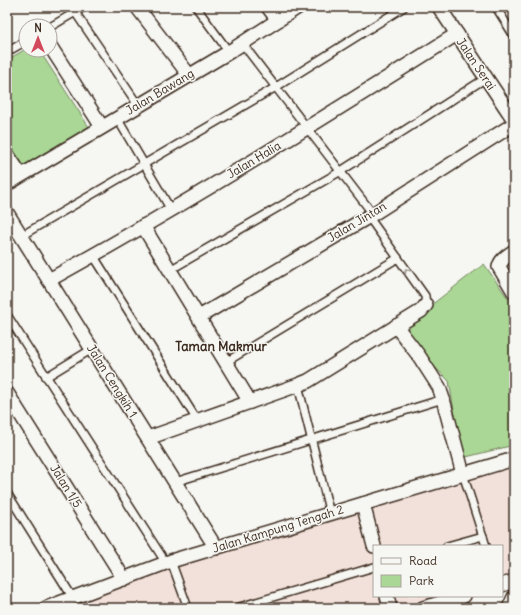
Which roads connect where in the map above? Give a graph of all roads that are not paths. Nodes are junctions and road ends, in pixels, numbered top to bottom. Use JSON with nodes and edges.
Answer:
{"nodes":[{"id":1,"x":84,"y":7,"type":"edge"},
{"id":2,"x":137,"y":7,"type":"edge"},
{"id":3,"x":196,"y":7,"type":"edge"},
{"id":4,"x":268,"y":7,"type":"edge"},
{"id":5,"x":298,"y":7,"type":"edge"},
{"id":6,"x":404,"y":7,"type":"edge"},
{"id":7,"x":439,"y":7,"type":"edge"},
{"id":8,"x":496,"y":7,"type":"edge"},
{"id":9,"x":75,"y":12,"type":"junction"},
{"id":10,"x":278,"y":20,"type":"junction"},
{"id":11,"x":58,"y":22,"type":"edge"},
{"id":12,"x":457,"y":34,"type":"junction"},
{"id":13,"x":514,"y":36,"type":"edge"},
{"id":14,"x":242,"y":43,"type":"junction"},
{"id":15,"x":18,"y":46,"type":"edge"},
{"id":16,"x":7,"y":52,"type":"edge"},
{"id":17,"x":229,"y":52,"type":"junction"},
{"id":18,"x":58,"y":58,"type":"edge"},
{"id":19,"x":189,"y":75,"type":"junction"},
{"id":20,"x":486,"y":78,"type":"junction"},
{"id":21,"x":276,"y":87,"type":"junction"},
{"id":22,"x":138,"y":105,"type":"junction"},
{"id":23,"x":117,"y":118,"type":"junction"},
{"id":24,"x":514,"y":120,"type":"edge"},
{"id":25,"x":514,"y":124,"type":"edge"},
{"id":26,"x":102,"y":127,"type":"junction"},
{"id":27,"x":308,"y":128,"type":"junction"},
{"id":28,"x":7,"y":154,"type":"edge"},
{"id":29,"x":144,"y":164,"type":"junction"},
{"id":30,"x":341,"y":172,"type":"junction"},
{"id":31,"x":21,"y":175,"type":"junction"},
{"id":32,"x":7,"y":184,"type":"edge"},
{"id":33,"x":171,"y":210,"type":"junction"},
{"id":34,"x":7,"y":214,"type":"edge"},
{"id":35,"x":370,"y":215,"type":"junction"},
{"id":36,"x":143,"y":226,"type":"junction"},
{"id":37,"x":21,"y":236,"type":"junction"},
{"id":38,"x":514,"y":251,"type":"edge"},
{"id":39,"x":93,"y":255,"type":"junction"},
{"id":40,"x":398,"y":258,"type":"junction"},
{"id":41,"x":170,"y":270,"type":"junction"},
{"id":42,"x":49,"y":280,"type":"junction"},
{"id":43,"x":514,"y":292,"type":"edge"},
{"id":44,"x":426,"y":304,"type":"joint"},
{"id":45,"x":7,"y":315,"type":"edge"},
{"id":46,"x":198,"y":317,"type":"junction"},
{"id":47,"x":396,"y":326,"type":"junction"},
{"id":48,"x":92,"y":349,"type":"junction"},
{"id":49,"x":226,"y":362,"type":"junction"},
{"id":50,"x":46,"y":377,"type":"junction"},
{"id":51,"x":298,"y":385,"type":"junction"},
{"id":52,"x":7,"y":393,"type":"edge"},
{"id":53,"x":443,"y":399,"type":"junction"},
{"id":54,"x":250,"y":402,"type":"junction"},
{"id":55,"x":197,"y":420,"type":"junction"},
{"id":56,"x":148,"y":438,"type":"junction"},
{"id":57,"x":312,"y":439,"type":"junction"},
{"id":58,"x":514,"y":459,"type":"edge"},
{"id":59,"x":463,"y":474,"type":"junction"},
{"id":60,"x":175,"y":482,"type":"junction"},
{"id":61,"x":7,"y":493,"type":"edge"},
{"id":62,"x":364,"y":504,"type":"junction"},
{"id":63,"x":330,"y":514,"type":"junction"},
{"id":64,"x":482,"y":536,"type":"junction"},
{"id":65,"x":374,"y":545,"type":"edge"},
{"id":66,"x":450,"y":545,"type":"edge"},
{"id":67,"x":486,"y":545,"type":"edge"},
{"id":68,"x":216,"y":548,"type":"junction"},
{"id":69,"x":168,"y":562,"type":"junction"},
{"id":70,"x":373,"y":567,"type":"edge"},
{"id":71,"x":124,"y":578,"type":"junction"},
{"id":72,"x":514,"y":581,"type":"edge"},
{"id":73,"x":503,"y":585,"type":"edge"},
{"id":74,"x":387,"y":597,"type":"edge"},
{"id":75,"x":461,"y":597,"type":"edge"},
{"id":76,"x":514,"y":597,"type":"edge"},
{"id":77,"x":73,"y":598,"type":"junction"},
{"id":78,"x":46,"y":608,"type":"edge"},
{"id":79,"x":188,"y":608,"type":"edge"},
{"id":80,"x":236,"y":608,"type":"edge"},
{"id":81,"x":390,"y":608,"type":"edge"},
{"id":82,"x":423,"y":608,"type":"edge"},
{"id":83,"x":509,"y":608,"type":"edge"}],
"edges":[{"from":1,"to":9,"type":"lane"},
{"from":2,"to":19,"type":"street"},
{"from":3,"to":17,"type":"lane"},
{"from":4,"to":10,"type":"street"},
{"from":5,"to":10,"type":"street","name":"Jalan Bawang"},
{"from":6,"to":21,"type":"lane"},
{"from":7,"to":12,"type":"street","name":"Jalan Serai"},
{"from":8,"to":13,"type":"lane"},
{"from":9,"to":11,"type":"lane"},
{"from":9,"to":22,"type":"lane"},
{"from":10,"to":14,"type":"street","name":"Jalan Bawang"},
{"from":12,"to":20,"type":"street","name":"Jalan Serai"},
{"from":12,"to":27,"type":"street","name":"Jalan Halia"},
{"from":14,"to":17,"type":"street","name":"Jalan Bawang"},
{"from":14,"to":21,"type":"lane"},
{"from":15,"to":16,"type":"lane"},
{"from":17,"to":19,"type":"street","name":"Jalan Bawang"},
{"from":18,"to":26,"type":"street"},
{"from":19,"to":22,"type":"street","name":"Jalan Bawang"},
{"from":20,"to":24,"type":"street","name":"Jalan Serai"},
{"from":20,"to":30,"type":"lane"},
{"from":21,"to":27,"type":"lane"},
{"from":21,"to":29,"type":"lane"},
{"from":22,"to":23,"type":"street","name":"Jalan Bawang"},
{"from":23,"to":26,"type":"street","name":"Jalan Bawang"},
{"from":23,"to":29,"type":"lane"},
{"from":25,"to":35,"type":"street","name":"Jalan Jintan"},
{"from":26,"to":31,"type":"street","name":"Jalan Bawang"},
{"from":27,"to":30,"type":"lane"},
{"from":27,"to":33,"type":"street","name":"Jalan Halia"},
{"from":28,"to":31,"type":"street"},
{"from":29,"to":33,"type":"lane"},
{"from":29,"to":37,"type":"lane"},
{"from":30,"to":35,"type":"lane"},
{"from":30,"to":41,"type":"lane"},
{"from":31,"to":32,"type":"street","name":"Jalan Bawang"},
{"from":33,"to":36,"type":"street","name":"Jalan Halia"},
{"from":34,"to":37,"type":"street","name":"Jalan Cengkih 1"},
{"from":35,"to":40,"type":"lane"},
{"from":35,"to":46,"type":"street","name":"Jalan Jintan"},
{"from":36,"to":39,"type":"street","name":"Jalan Halia"},
{"from":36,"to":41,"type":"street"},
{"from":37,"to":42,"type":"street","name":"Jalan Cengkih 1"},
{"from":38,"to":43,"type":"street"},
{"from":39,"to":42,"type":"street","name":"Jalan Halia"},
{"from":39,"to":55,"type":"lane"},
{"from":44,"to":40,"type":"lane","one_way":true},
{"from":40,"to":49,"type":"lane"},
{"from":41,"to":46,"type":"street"},
{"from":42,"to":48,"type":"street","name":"Jalan Cengkih 1"},
{"from":44,"to":47,"type":"street"},
{"from":45,"to":50,"type":"lane"},
{"from":46,"to":49,"type":"street"},
{"from":47,"to":51,"type":"street"},
{"from":47,"to":53,"type":"street"},
{"from":48,"to":50,"type":"lane"},
{"from":48,"to":56,"type":"street","name":"Jalan Cengkih 1"},
{"from":49,"to":54,"type":"street"},
{"from":50,"to":69,"type":"lane"},
{"from":51,"to":54,"type":"street"},
{"from":51,"to":57,"type":"lane"},
{"from":52,"to":71,"type":"street","name":"Jalan 1/5"},
{"from":53,"to":57,"type":"lane"},
{"from":53,"to":59,"type":"street"},
{"from":54,"to":55,"type":"street"},
{"from":55,"to":56,"type":"street"},
{"from":56,"to":60,"type":"street","name":"Jalan Cengkih 1"},
{"from":57,"to":60,"type":"lane"},
{"from":57,"to":63,"type":"lane"},
{"from":58,"to":59,"type":"street","name":"Jalan Kampung Tengah 2"},
{"from":59,"to":62,"type":"street","name":"Jalan Kampung Tengah 2"},
{"from":59,"to":64,"type":"lane"},
{"from":60,"to":68,"type":"street","name":"Jalan Cengkih 1"},
{"from":61,"to":77,"type":"lane"},
{"from":62,"to":63,"type":"street","name":"Jalan Kampung Tengah 2"},
{"from":62,"to":65,"type":"street"},
{"from":63,"to":68,"type":"street","name":"Jalan Kampung Tengah 2"},
{"from":64,"to":66,"type":"lane"},
{"from":64,"to":67,"type":"lane"},
{"from":68,"to":69,"type":"street","name":"Jalan Kampung Tengah 2"},
{"from":69,"to":71,"type":"street","name":"Jalan Kampung Tengah 2"},
{"from":69,"to":79,"type":"lane"},
{"from":70,"to":80,"type":"lane"},
{"from":71,"to":77,"type":"street","name":"Jalan Kampung Tengah 2"},
{"from":72,"to":73,"type":"street"},
{"from":74,"to":81,"type":"street"},
{"from":75,"to":82,"type":"street"},
{"from":76,"to":83,"type":"street"},
{"from":77,"to":78,"type":"street","name":"Jalan Kampung Tengah 2"}]}
